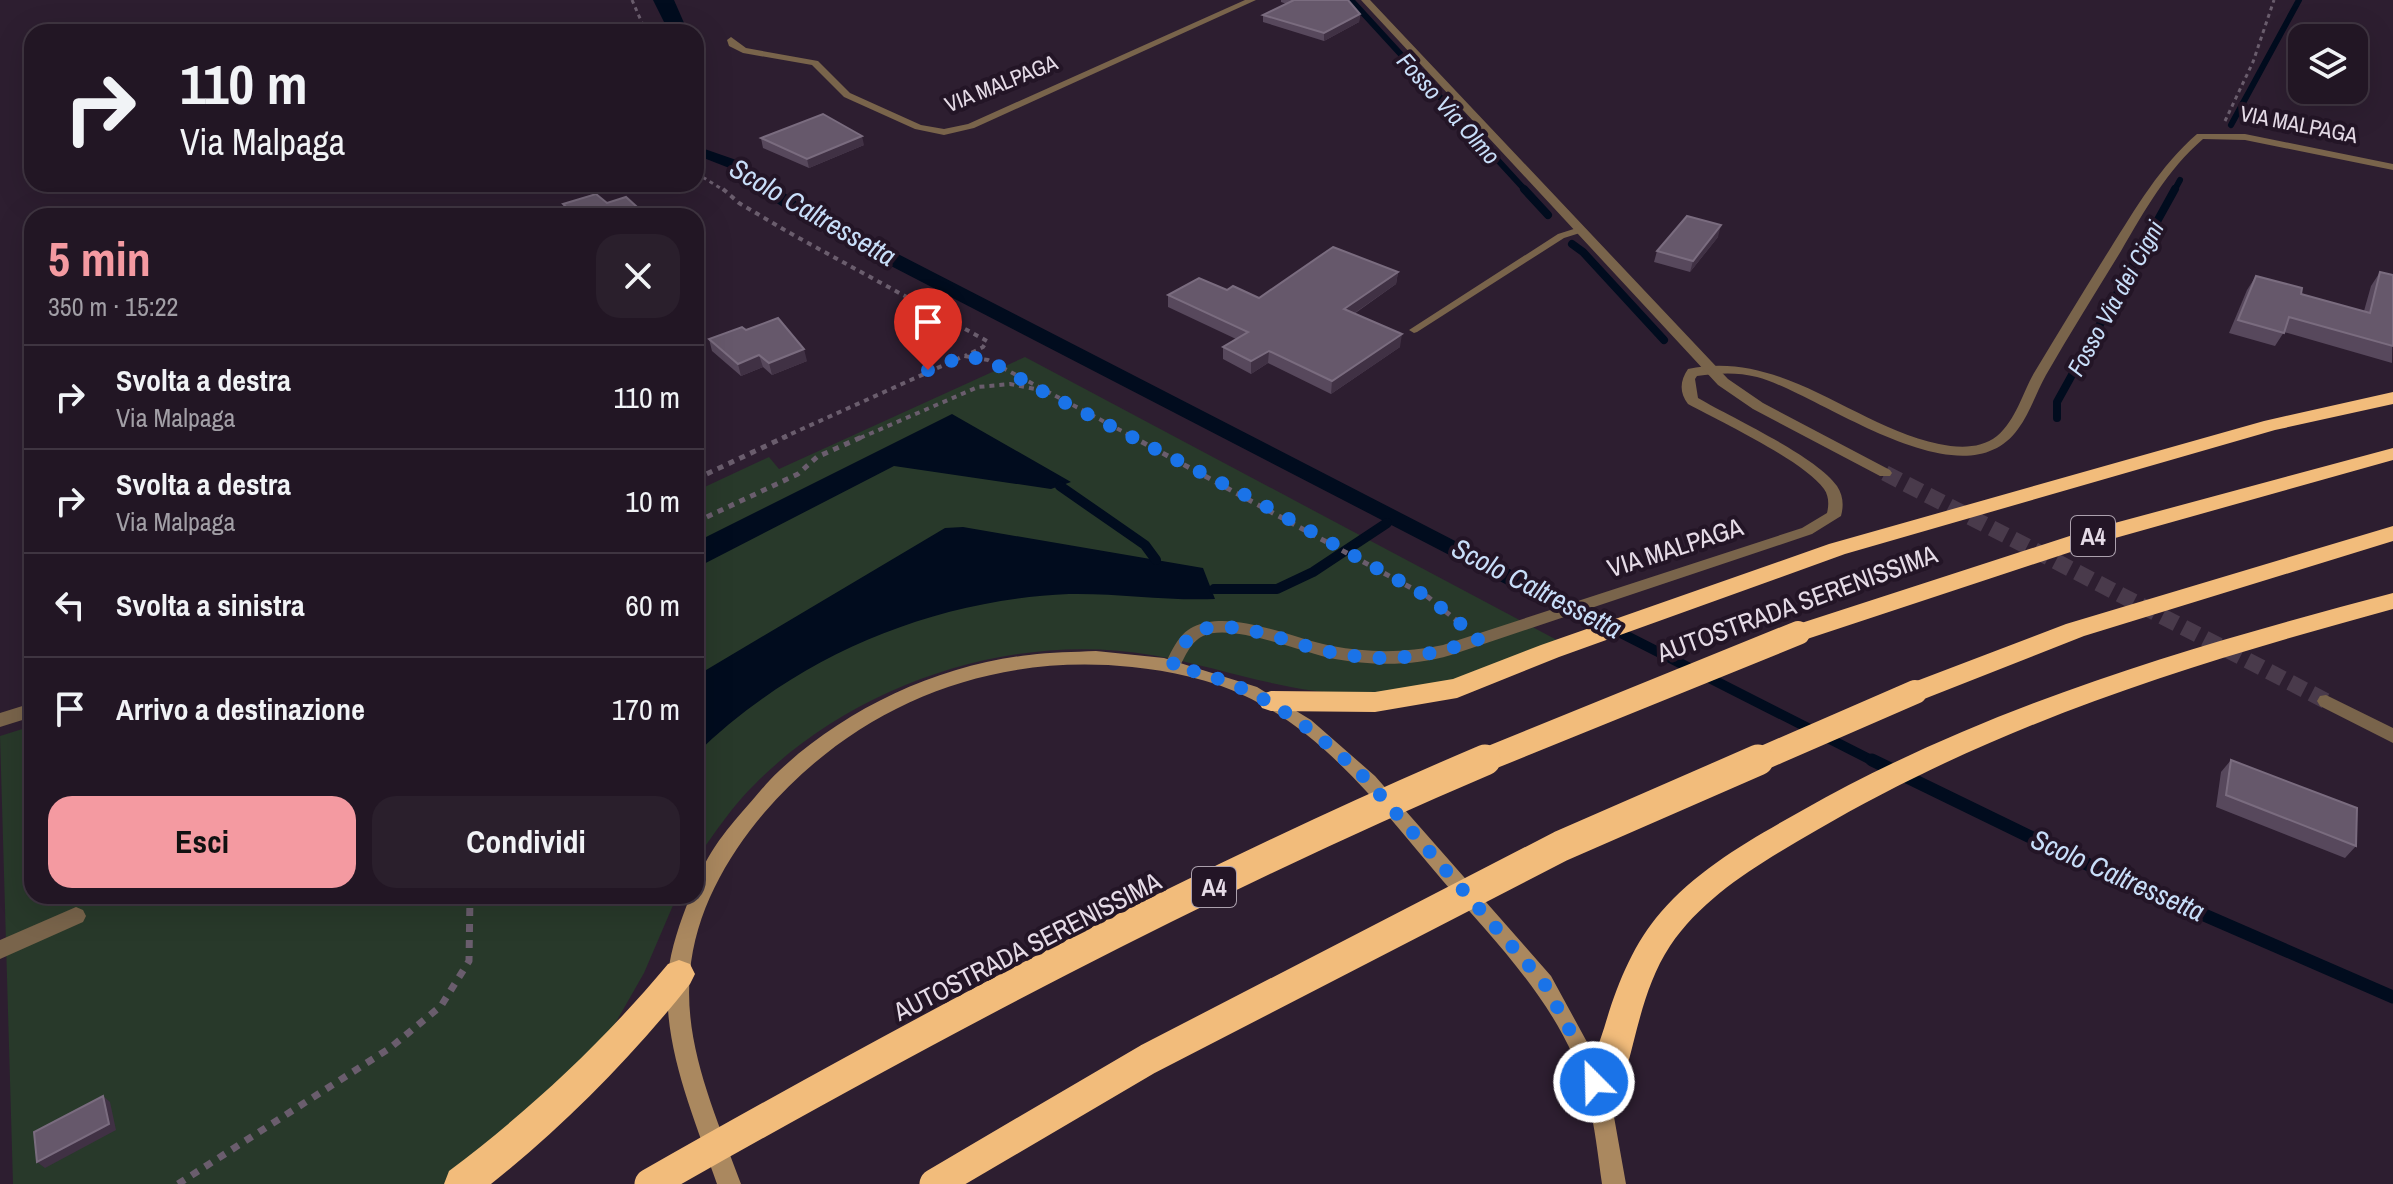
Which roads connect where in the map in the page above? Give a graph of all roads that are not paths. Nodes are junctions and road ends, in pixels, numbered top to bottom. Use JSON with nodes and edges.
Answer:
{"nodes":[{"id":1,"x":1252,"y":0,"type":"edge"},
{"id":2,"x":1365,"y":0,"type":"edge"},
{"id":3,"x":731,"y":40,"type":"dead end"},
{"id":4,"x":2393,"y":167,"type":"edge"},
{"id":5,"x":1580,"y":230,"type":"junction"},
{"id":6,"x":1414,"y":330,"type":"dead end"},
{"id":7,"x":1709,"y":369,"type":"junction"},
{"id":8,"x":2393,"y":398,"type":"edge"},
{"id":9,"x":2393,"y":454,"type":"edge"},
{"id":10,"x":1885,"y":473,"type":"tunnel mouth"},
{"id":11,"x":2393,"y":533,"type":"edge"},
{"id":12,"x":2393,"y":601,"type":"edge"},
{"id":13,"x":1172,"y":666,"type":"junction"},
{"id":14,"x":1271,"y":701,"type":"junction"},
{"id":15,"x":2326,"y":701,"type":"tunnel mouth"},
{"id":16,"x":24,"y":712,"type":"edge"},
{"id":17,"x":0,"y":720,"type":"edge"},
{"id":18,"x":2393,"y":736,"type":"edge"},
{"id":19,"x":704,"y":889,"type":"edge"},
{"id":20,"x":698,"y":904,"type":"edge"},
{"id":21,"x":76,"y":916,"type":"dead end"},
{"id":22,"x":0,"y":950,"type":"edge"},
{"id":23,"x":679,"y":974,"type":"junction"},
{"id":24,"x":1600,"y":1100,"type":"junction"},
{"id":25,"x":462,"y":1184,"type":"edge"},
{"id":26,"x":650,"y":1184,"type":"edge"},
{"id":27,"x":729,"y":1184,"type":"edge"},
{"id":28,"x":935,"y":1184,"type":"edge"},
{"id":29,"x":1614,"y":1184,"type":"edge"}],
"edges":[{"from":1,"to":3,"type":"street","name":"VIA MALPAGA"},
{"from":2,"to":5,"type":"street"},
{"from":4,"to":7,"type":"street","name":"VIA MALPAGA"},
{"from":5,"to":6,"type":"lane"},
{"from":5,"to":7,"type":"street"},
{"from":7,"to":10,"type":"street"},
{"from":7,"to":13,"type":"street","name":"VIA MALPAGA"},
{"from":8,"to":14,"type":"highway"},
{"from":9,"to":26,"type":"highway","name":"AUTOSTRADA SERENISSIMA","number":"A4","bridge":true},
{"from":11,"to":28,"type":"highway","bridge":true},
{"from":12,"to":24,"type":"highway"},
{"from":13,"to":14,"type":"main road"},
{"from":13,"to":19,"type":"main road"},
{"from":14,"to":24,"type":"main road"},
{"from":15,"to":18,"type":"street"},
{"from":16,"to":17,"type":"street"},
{"from":20,"to":23,"type":"main road"},
{"from":21,"to":22,"type":"street"},
{"from":23,"to":25,"type":"highway"},
{"from":23,"to":27,"type":"main road"},
{"from":24,"to":29,"type":"main road"}]}
